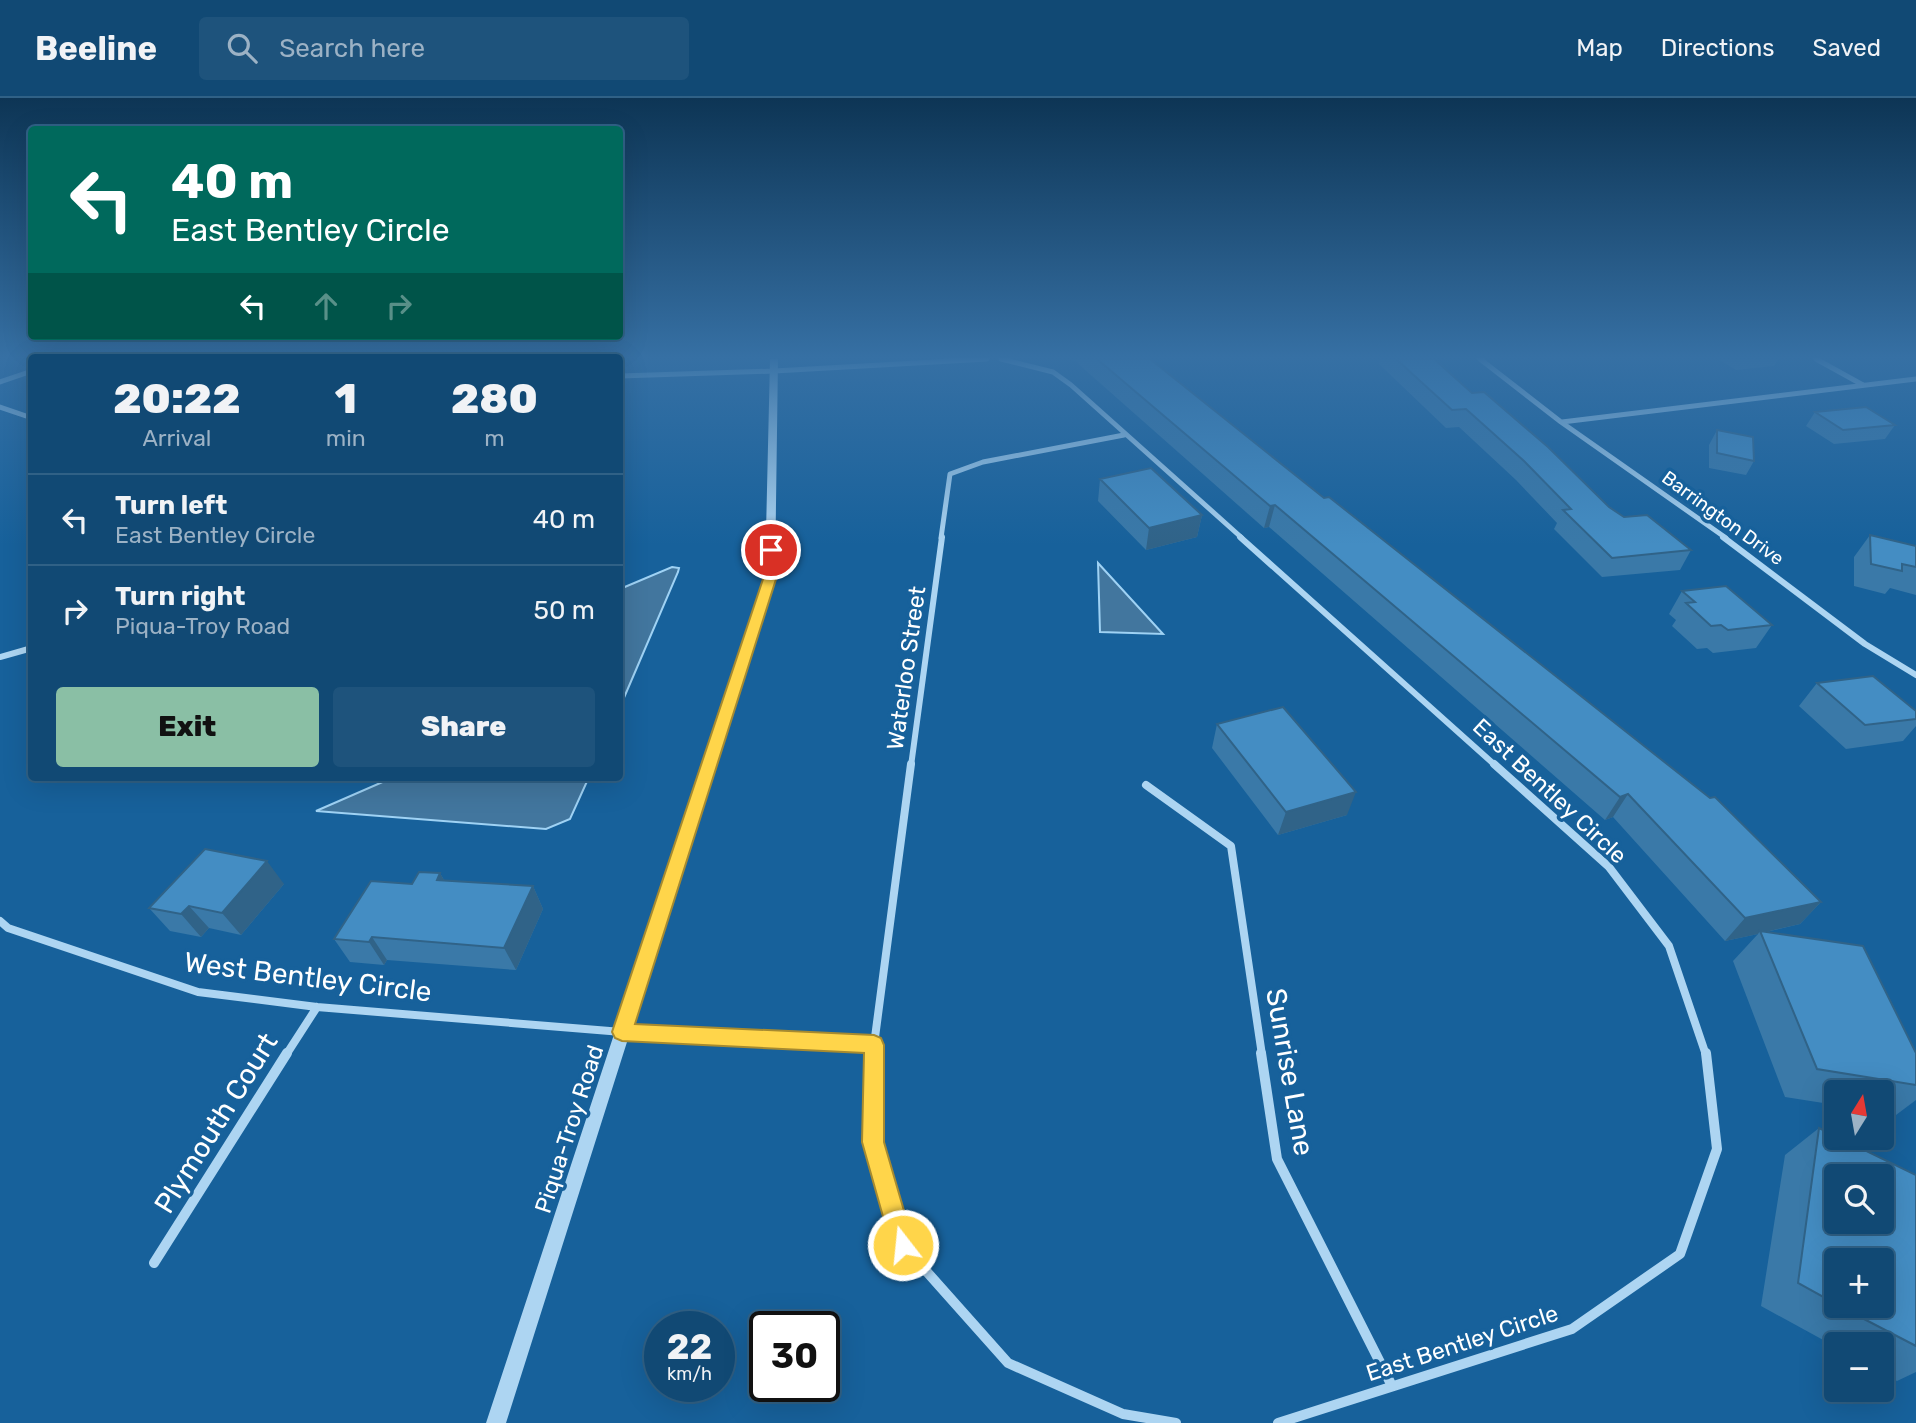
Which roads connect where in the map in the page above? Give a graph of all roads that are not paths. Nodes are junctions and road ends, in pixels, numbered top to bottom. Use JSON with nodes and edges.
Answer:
{"nodes":[{"id":1,"x":773,"y":421,"type":"edge"},
{"id":2,"x":1109,"y":421,"type":"edge"},
{"id":3,"x":1571,"y":421,"type":"edge"},
{"id":4,"x":1561,"y":422,"type":"joint"},
{"id":5,"x":1124,"y":435,"type":"junction"},
{"id":6,"x":28,"y":649,"type":"edge"},
{"id":7,"x":0,"y":657,"type":"edge"},
{"id":8,"x":1914,"y":671,"type":"edge"},
{"id":9,"x":1146,"y":785,"type":"dead end"},
{"id":10,"x":0,"y":920,"type":"edge"},
{"id":11,"x":4,"y":930,"type":"edge"},
{"id":12,"x":317,"y":1007,"type":"junction"},
{"id":13,"x":622,"y":1032,"type":"junction"},
{"id":14,"x":874,"y":1045,"type":"junction"},
{"id":15,"x":154,"y":1263,"type":"dead end"},
{"id":16,"x":1392,"y":1386,"type":"junction"},
{"id":17,"x":496,"y":1423,"type":"edge"},
{"id":18,"x":1176,"y":1423,"type":"edge"},
{"id":19,"x":1279,"y":1423,"type":"edge"}],
"edges":[{"from":1,"to":13,"type":"street","name":"Piqua-Troy Road"},
{"from":2,"to":5,"type":"street","name":"East Bentley Circle"},
{"from":3,"to":4,"type":"street"},
{"from":4,"to":8,"type":"street","name":"Barrington Drive"},
{"from":5,"to":14,"type":"street","name":"Waterloo Street"},
{"from":5,"to":16,"type":"street","name":"East Bentley Circle"},
{"from":6,"to":7,"type":"street"},
{"from":9,"to":16,"type":"street","name":"Sunrise Lane"},
{"from":10,"to":11,"type":"street","name":"West Bentley Circle"},
{"from":11,"to":12,"type":"street","name":"West Bentley Circle"},
{"from":12,"to":13,"type":"street","name":"West Bentley Circle"},
{"from":12,"to":15,"type":"street","name":"Plymouth Court"},
{"from":13,"to":14,"type":"street"},
{"from":13,"to":17,"type":"street","name":"Piqua-Troy Road"},
{"from":14,"to":18,"type":"street"},
{"from":16,"to":19,"type":"street","name":"East Bentley Circle"}]}
